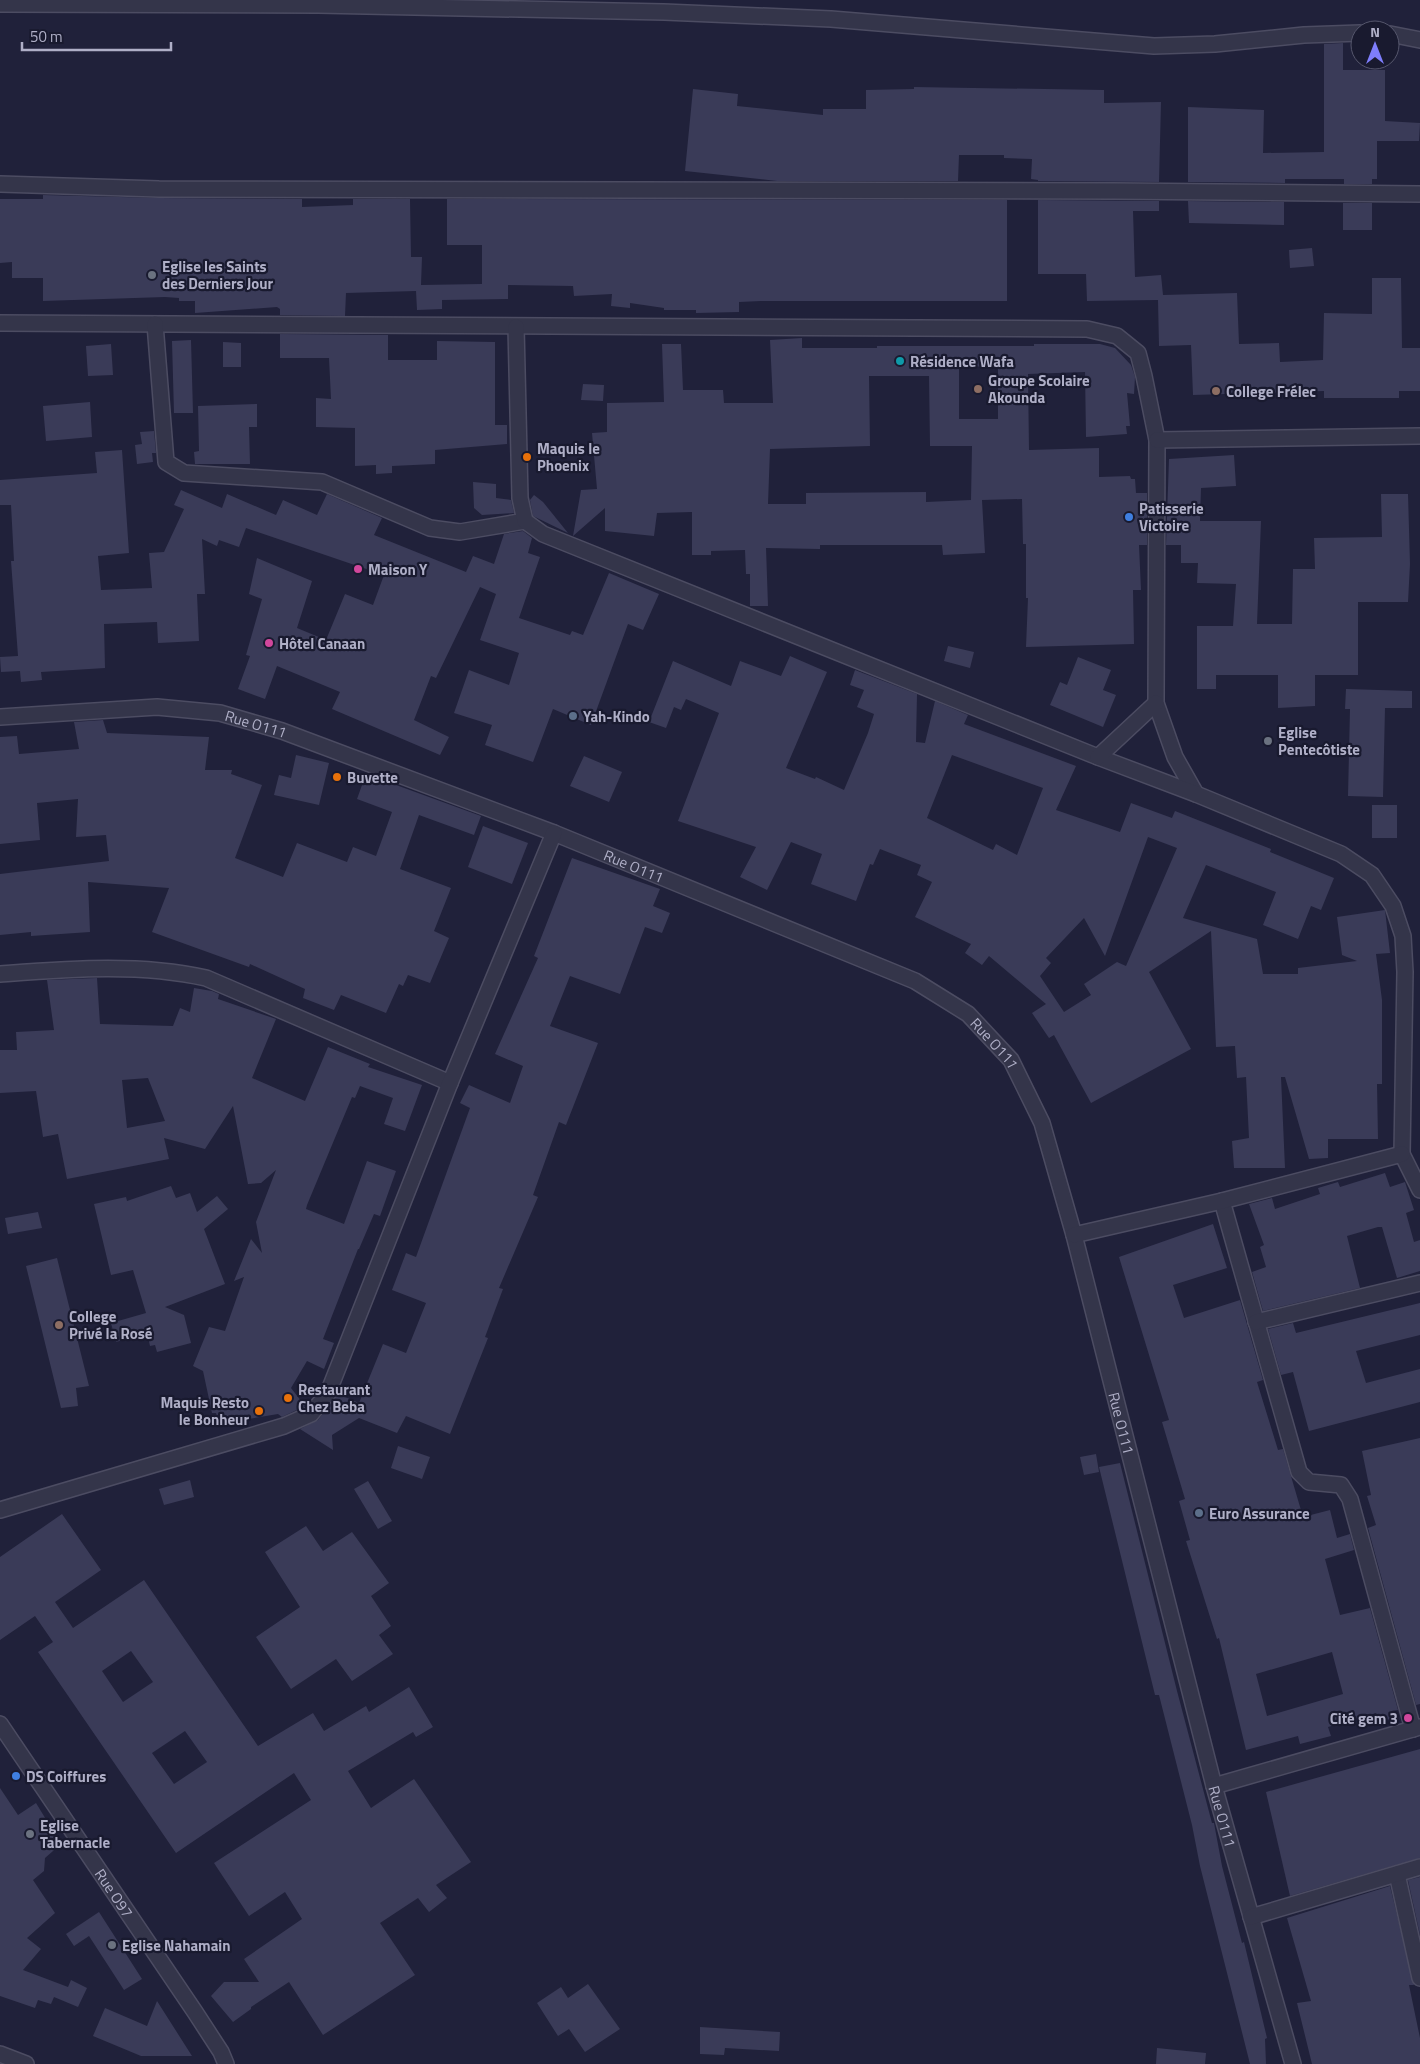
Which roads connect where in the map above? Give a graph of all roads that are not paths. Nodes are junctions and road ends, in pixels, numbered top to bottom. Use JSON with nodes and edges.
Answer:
{"nodes":[{"id":1,"x":0,"y":4,"type":"edge"},
{"id":2,"x":1350,"y":33,"type":"edge"},
{"id":3,"x":1400,"y":36,"type":"edge"},
{"id":4,"x":1420,"y":40,"type":"edge"},
{"id":5,"x":0,"y":184,"type":"edge"},
{"id":6,"x":1420,"y":194,"type":"edge"},
{"id":7,"x":0,"y":323,"type":"edge"},
{"id":8,"x":155,"y":324,"type":"junction"},
{"id":9,"x":516,"y":327,"type":"junction"},
{"id":10,"x":1420,"y":436,"type":"edge"},
{"id":11,"x":1157,"y":440,"type":"junction"},
{"id":12,"x":525,"y":521,"type":"junction"},
{"id":13,"x":1156,"y":703,"type":"junction"},
{"id":14,"x":0,"y":717,"type":"edge"},
{"id":15,"x":1098,"y":757,"type":"junction"},
{"id":16,"x":1196,"y":794,"type":"junction"},
{"id":17,"x":554,"y":833,"type":"junction"},
{"id":18,"x":0,"y":974,"type":"edge"},
{"id":19,"x":450,"y":1083,"type":"junction"},
{"id":20,"x":1402,"y":1154,"type":"junction"},
{"id":21,"x":1420,"y":1190,"type":"edge"},
{"id":22,"x":1222,"y":1201,"type":"junction"},
{"id":23,"x":1074,"y":1235,"type":"junction"},
{"id":24,"x":1420,"y":1282,"type":"edge"},
{"id":25,"x":1256,"y":1322,"type":"junction"},
{"id":26,"x":0,"y":1510,"type":"edge"},
{"id":27,"x":0,"y":1724,"type":"edge"},
{"id":28,"x":1416,"y":1728,"type":"edge"},
{"id":29,"x":1214,"y":1786,"type":"junction"},
{"id":30,"x":1420,"y":1867,"type":"edge"},
{"id":31,"x":1397,"y":1874,"type":"junction"},
{"id":32,"x":1251,"y":1917,"type":"junction"},
{"id":33,"x":1420,"y":1978,"type":"edge"},
{"id":34,"x":0,"y":2054,"type":"edge"},
{"id":35,"x":26,"y":2064,"type":"edge"},
{"id":36,"x":226,"y":2064,"type":"edge"},
{"id":37,"x":1293,"y":2064,"type":"edge"}],
"edges":[{"from":1,"to":2,"type":"street"},
{"from":3,"to":4,"type":"street"},
{"from":5,"to":6,"type":"street"},
{"from":7,"to":8,"type":"street"},
{"from":8,"to":9,"type":"street"},
{"from":8,"to":12,"type":"street"},
{"from":9,"to":11,"type":"street"},
{"from":9,"to":12,"type":"street"},
{"from":10,"to":11,"type":"street"},
{"from":11,"to":13,"type":"street"},
{"from":12,"to":15,"type":"street"},
{"from":13,"to":15,"type":"street"},
{"from":13,"to":16,"type":"street"},
{"from":14,"to":17,"type":"street","name":"Rue O111"},
{"from":15,"to":16,"type":"street"},
{"from":16,"to":20,"type":"street"},
{"from":17,"to":19,"type":"street"},
{"from":17,"to":23,"type":"street","name":"Rue O111"},
{"from":18,"to":19,"type":"street"},
{"from":19,"to":26,"type":"street"},
{"from":20,"to":21,"type":"street"},
{"from":20,"to":22,"type":"street"},
{"from":22,"to":23,"type":"street"},
{"from":22,"to":25,"type":"street"},
{"from":23,"to":29,"type":"street","name":"Rue O111"},
{"from":24,"to":25,"type":"street"},
{"from":25,"to":28,"type":"street"},
{"from":27,"to":36,"type":"street","name":"Rue O97"},
{"from":28,"to":29,"type":"street"},
{"from":29,"to":32,"type":"street","name":"Rue O111"},
{"from":30,"to":31,"type":"street"},
{"from":31,"to":32,"type":"street"},
{"from":31,"to":33,"type":"street"},
{"from":32,"to":37,"type":"street","name":"Rue O111"},
{"from":34,"to":35,"type":"street"}]}
